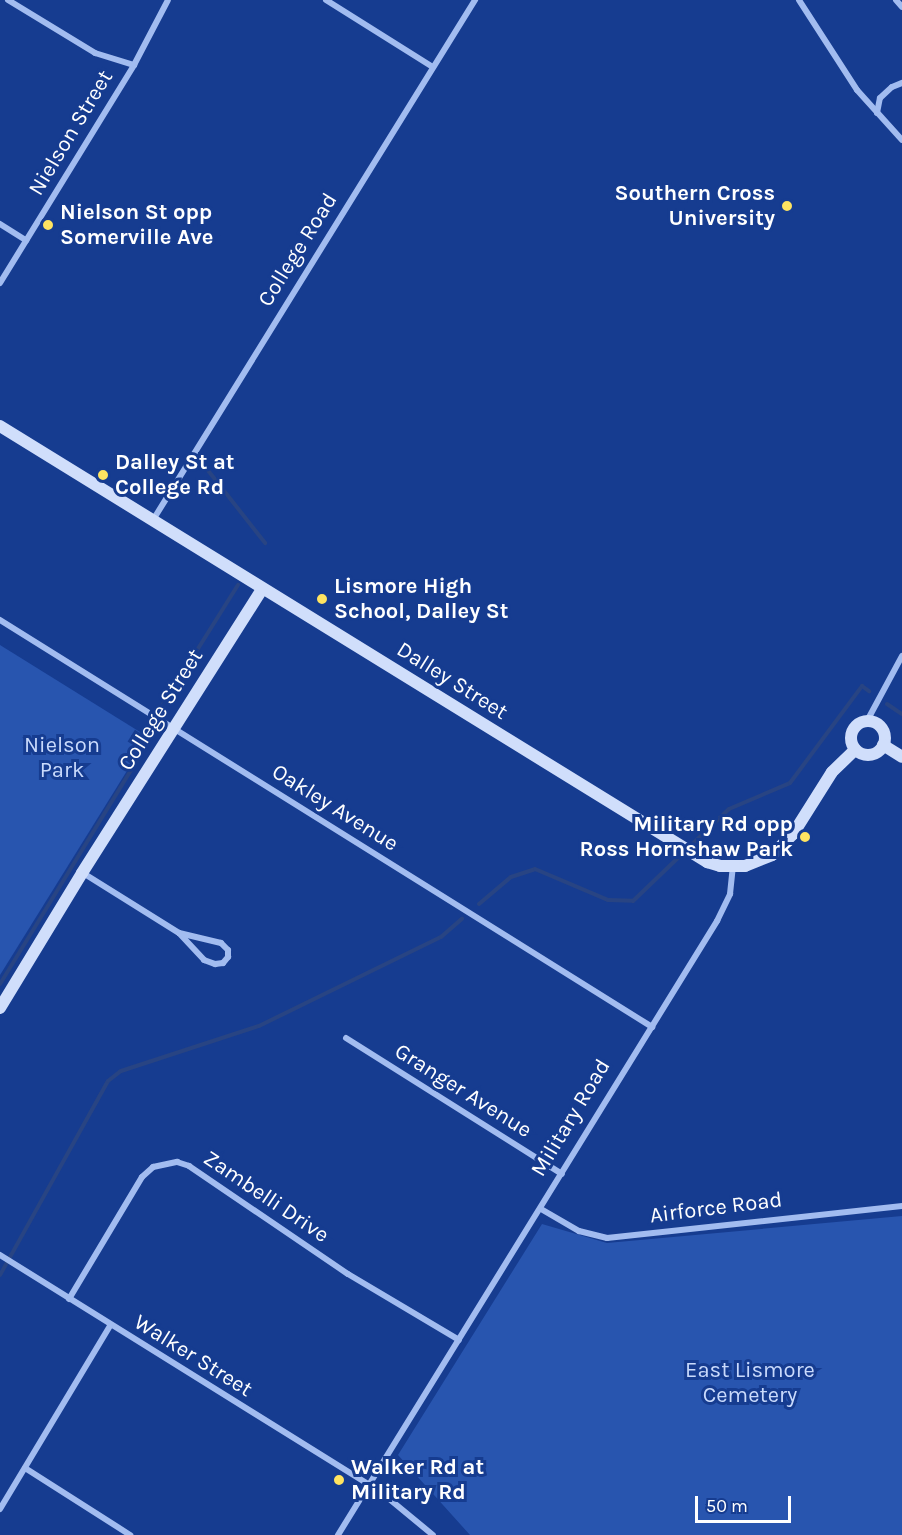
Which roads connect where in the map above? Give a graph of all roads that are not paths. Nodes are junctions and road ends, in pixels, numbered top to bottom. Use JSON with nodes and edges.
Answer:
{"nodes":[{"id":1,"x":8,"y":0,"type":"edge"},
{"id":2,"x":168,"y":0,"type":"edge"},
{"id":3,"x":326,"y":0,"type":"edge"},
{"id":4,"x":474,"y":0,"type":"edge"},
{"id":5,"x":799,"y":0,"type":"edge"},
{"id":6,"x":896,"y":0,"type":"edge"},
{"id":7,"x":902,"y":8,"type":"edge"},
{"id":8,"x":134,"y":65,"type":"junction"},
{"id":9,"x":433,"y":67,"type":"junction"},
{"id":10,"x":902,"y":84,"type":"edge"},
{"id":11,"x":877,"y":114,"type":"junction"},
{"id":12,"x":902,"y":140,"type":"edge"},
{"id":13,"x":0,"y":224,"type":"edge"},
{"id":14,"x":26,"y":240,"type":"junction"},
{"id":15,"x":0,"y":283,"type":"edge"},
{"id":16,"x":0,"y":426,"type":"edge"},
{"id":17,"x":153,"y":520,"type":"junction"},
{"id":18,"x":262,"y":589,"type":"junction"},
{"id":19,"x":0,"y":620,"type":"edge"},
{"id":20,"x":902,"y":656,"type":"edge"},
{"id":21,"x":867,"y":721,"type":"junction"},
{"id":22,"x":174,"y":728,"type":"junction"},
{"id":23,"x":883,"y":745,"type":"junction"},
{"id":24,"x":855,"y":750,"type":"junction"},
{"id":25,"x":902,"y":757,"type":"edge"},
{"id":26,"x":733,"y":867,"type":"junction"},
{"id":27,"x":82,"y":873,"type":"junction"},
{"id":28,"x":179,"y":933,"type":"junction"},
{"id":29,"x":0,"y":1008,"type":"edge"},
{"id":30,"x":652,"y":1027,"type":"junction"},
{"id":31,"x":346,"y":1038,"type":"dead end"},
{"id":32,"x":562,"y":1174,"type":"junction"},
{"id":33,"x":902,"y":1206,"type":"edge"},
{"id":34,"x":541,"y":1209,"type":"junction"},
{"id":35,"x":0,"y":1255,"type":"edge"},
{"id":36,"x":69,"y":1299,"type":"junction"},
{"id":37,"x":110,"y":1326,"type":"junction"},
{"id":38,"x":459,"y":1340,"type":"junction"},
{"id":39,"x":25,"y":1468,"type":"junction"},
{"id":40,"x":369,"y":1486,"type":"junction"},
{"id":41,"x":0,"y":1509,"type":"edge"},
{"id":42,"x":130,"y":1535,"type":"edge"},
{"id":43,"x":338,"y":1535,"type":"edge"},
{"id":44,"x":433,"y":1535,"type":"edge"}],
"edges":[{"from":1,"to":8,"type":"street"},
{"from":2,"to":8,"type":"street","name":"Nielson Street"},
{"from":3,"to":9,"type":"street"},
{"from":4,"to":9,"type":"street","name":"College Road"},
{"from":5,"to":11,"type":"street"},
{"from":6,"to":7,"type":"street"},
{"from":8,"to":14,"type":"street","name":"Nielson Street"},
{"from":9,"to":17,"type":"street","name":"College Road"},
{"from":10,"to":11,"type":"street"},
{"from":11,"to":12,"type":"street"},
{"from":13,"to":14,"type":"street"},
{"from":14,"to":15,"type":"street","name":"Nielson Street"},
{"from":16,"to":17,"type":"street","name":"Dalley Street"},
{"from":17,"to":18,"type":"street","name":"Dalley Street"},
{"from":18,"to":22,"type":"street","name":"College Street"},
{"from":18,"to":26,"type":"street","name":"Dalley Street"},
{"from":19,"to":22,"type":"street","name":"Oakley Avenue"},
{"from":20,"to":21,"type":"street"},
{"from":21,"to":23,"type":"street"},
{"from":21,"to":24,"type":"street"},
{"from":22,"to":27,"type":"street","name":"College Street"},
{"from":22,"to":30,"type":"street","name":"Oakley Avenue"},
{"from":23,"to":24,"type":"street"},
{"from":23,"to":25,"type":"street"},
{"from":24,"to":26,"type":"street"},
{"from":26,"to":30,"type":"street","name":"Military Road"},
{"from":27,"to":28,"type":"street"},
{"from":27,"to":29,"type":"street","name":"College Street"},
{"from":28,"to":28,"type":"street"},
{"from":30,"to":32,"type":"street","name":"Military Road"},
{"from":31,"to":32,"type":"street","name":"Granger Avenue"},
{"from":32,"to":34,"type":"street","name":"Military Road"},
{"from":33,"to":34,"type":"street","name":"Airforce Road"},
{"from":34,"to":38,"type":"street","name":"Military Road"},
{"from":35,"to":36,"type":"street","name":"Walker Street"},
{"from":36,"to":37,"type":"street","name":"Walker Street"},
{"from":36,"to":38,"type":"street","name":"Zambelli Drive"},
{"from":37,"to":39,"type":"street"},
{"from":37,"to":40,"type":"street","name":"Walker Street"},
{"from":38,"to":40,"type":"street","name":"Military Road"},
{"from":39,"to":41,"type":"street"},
{"from":39,"to":42,"type":"street"},
{"from":40,"to":43,"type":"street","name":"Military Road"},
{"from":40,"to":44,"type":"street","name":"Walker Street"}]}
